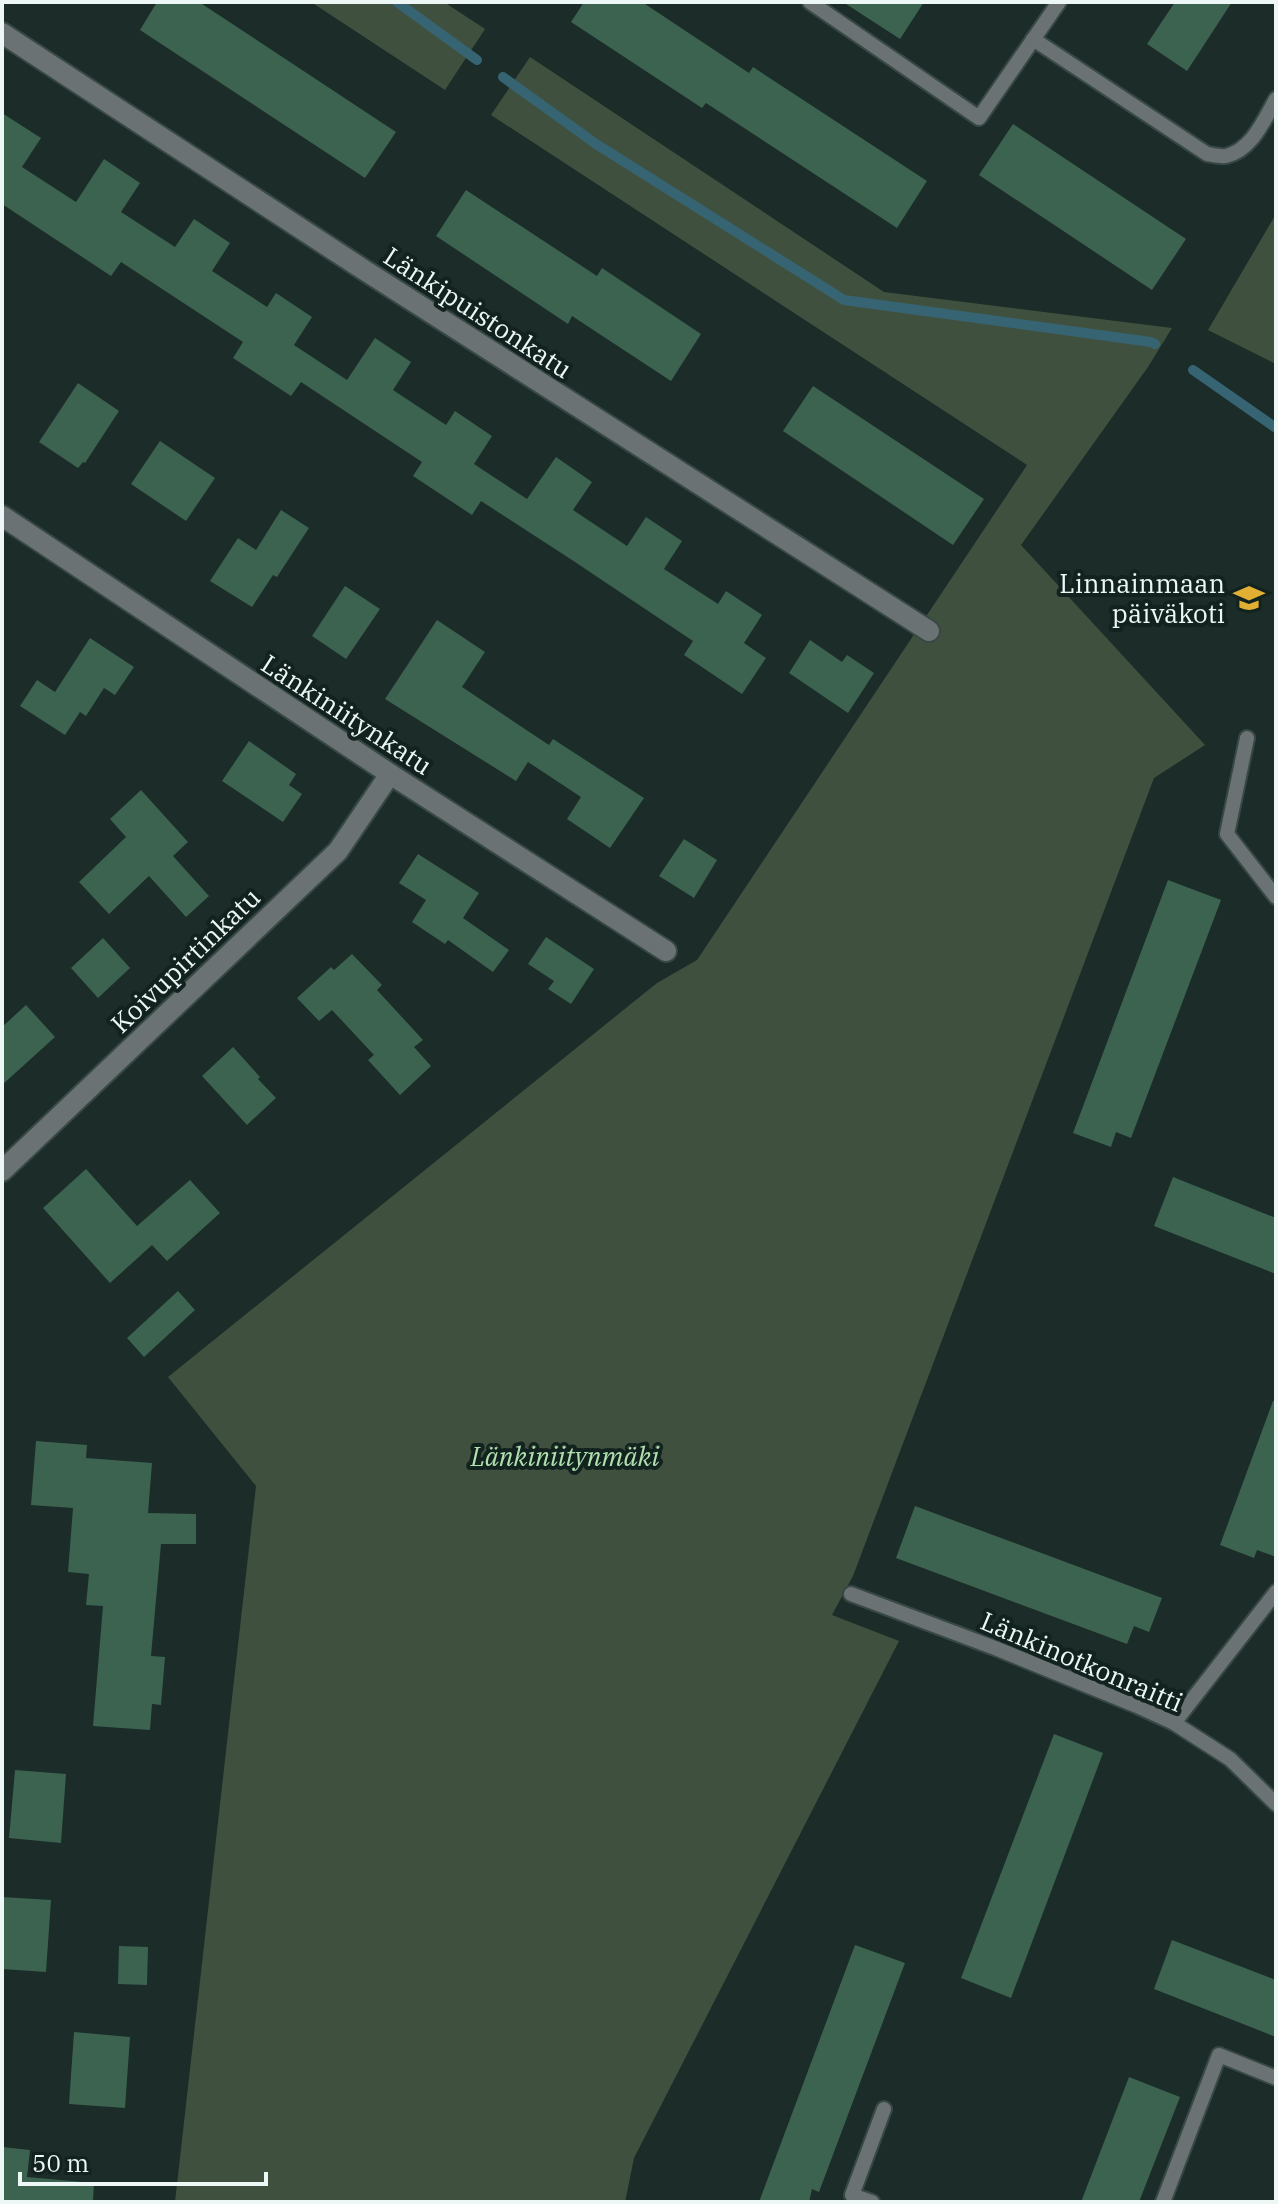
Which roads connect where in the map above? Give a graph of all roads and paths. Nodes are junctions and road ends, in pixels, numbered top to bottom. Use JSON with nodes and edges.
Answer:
{"nodes":[{"id":1,"x":810,"y":2,"type":"edge"},
{"id":2,"x":1059,"y":2,"type":"edge"},
{"id":3,"x":2,"y":33,"type":"edge"},
{"id":4,"x":1033,"y":39,"type":"junction"},
{"id":5,"x":1276,"y":99,"type":"edge"},
{"id":6,"x":2,"y":516,"type":"edge"},
{"id":7,"x":929,"y":631,"type":"dead end"},
{"id":8,"x":1247,"y":738,"type":"dead end"},
{"id":9,"x":390,"y":774,"type":"junction"},
{"id":10,"x":1276,"y":897,"type":"edge"},
{"id":11,"x":666,"y":951,"type":"dead end"},
{"id":12,"x":2,"y":1171,"type":"edge"},
{"id":13,"x":1276,"y":1592,"type":"edge"},
{"id":14,"x":851,"y":1594,"type":"dead end"},
{"id":15,"x":1174,"y":1723,"type":"junction"},
{"id":16,"x":1276,"y":1804,"type":"edge"},
{"id":17,"x":1276,"y":2078,"type":"edge"},
{"id":18,"x":884,"y":2109,"type":"dead end"},
{"id":19,"x":851,"y":2198,"type":"edge"},
{"id":20,"x":872,"y":2202,"type":"edge"},
{"id":21,"x":1163,"y":2202,"type":"edge"}],
"edges":[{"from":1,"to":4,"type":"lane"},
{"from":2,"to":4,"type":"lane"},
{"from":3,"to":7,"type":"street","name":"Länkipuistonkatu"},
{"from":4,"to":5,"type":"lane"},
{"from":6,"to":9,"type":"street","name":"Länkiniitynkatu"},
{"from":8,"to":10,"type":"lane"},
{"from":9,"to":11,"type":"street","name":"Länkiniitynkatu"},
{"from":9,"to":12,"type":"street","name":"Koivupirtinkatu"},
{"from":13,"to":15,"type":"lane"},
{"from":14,"to":15,"type":"lane","name":"Länkinotkonraitti"},
{"from":15,"to":16,"type":"lane","name":"Länkinotkonraitti"},
{"from":17,"to":21,"type":"lane"},
{"from":18,"to":19,"type":"lane"},
{"from":19,"to":20,"type":"lane"}]}
